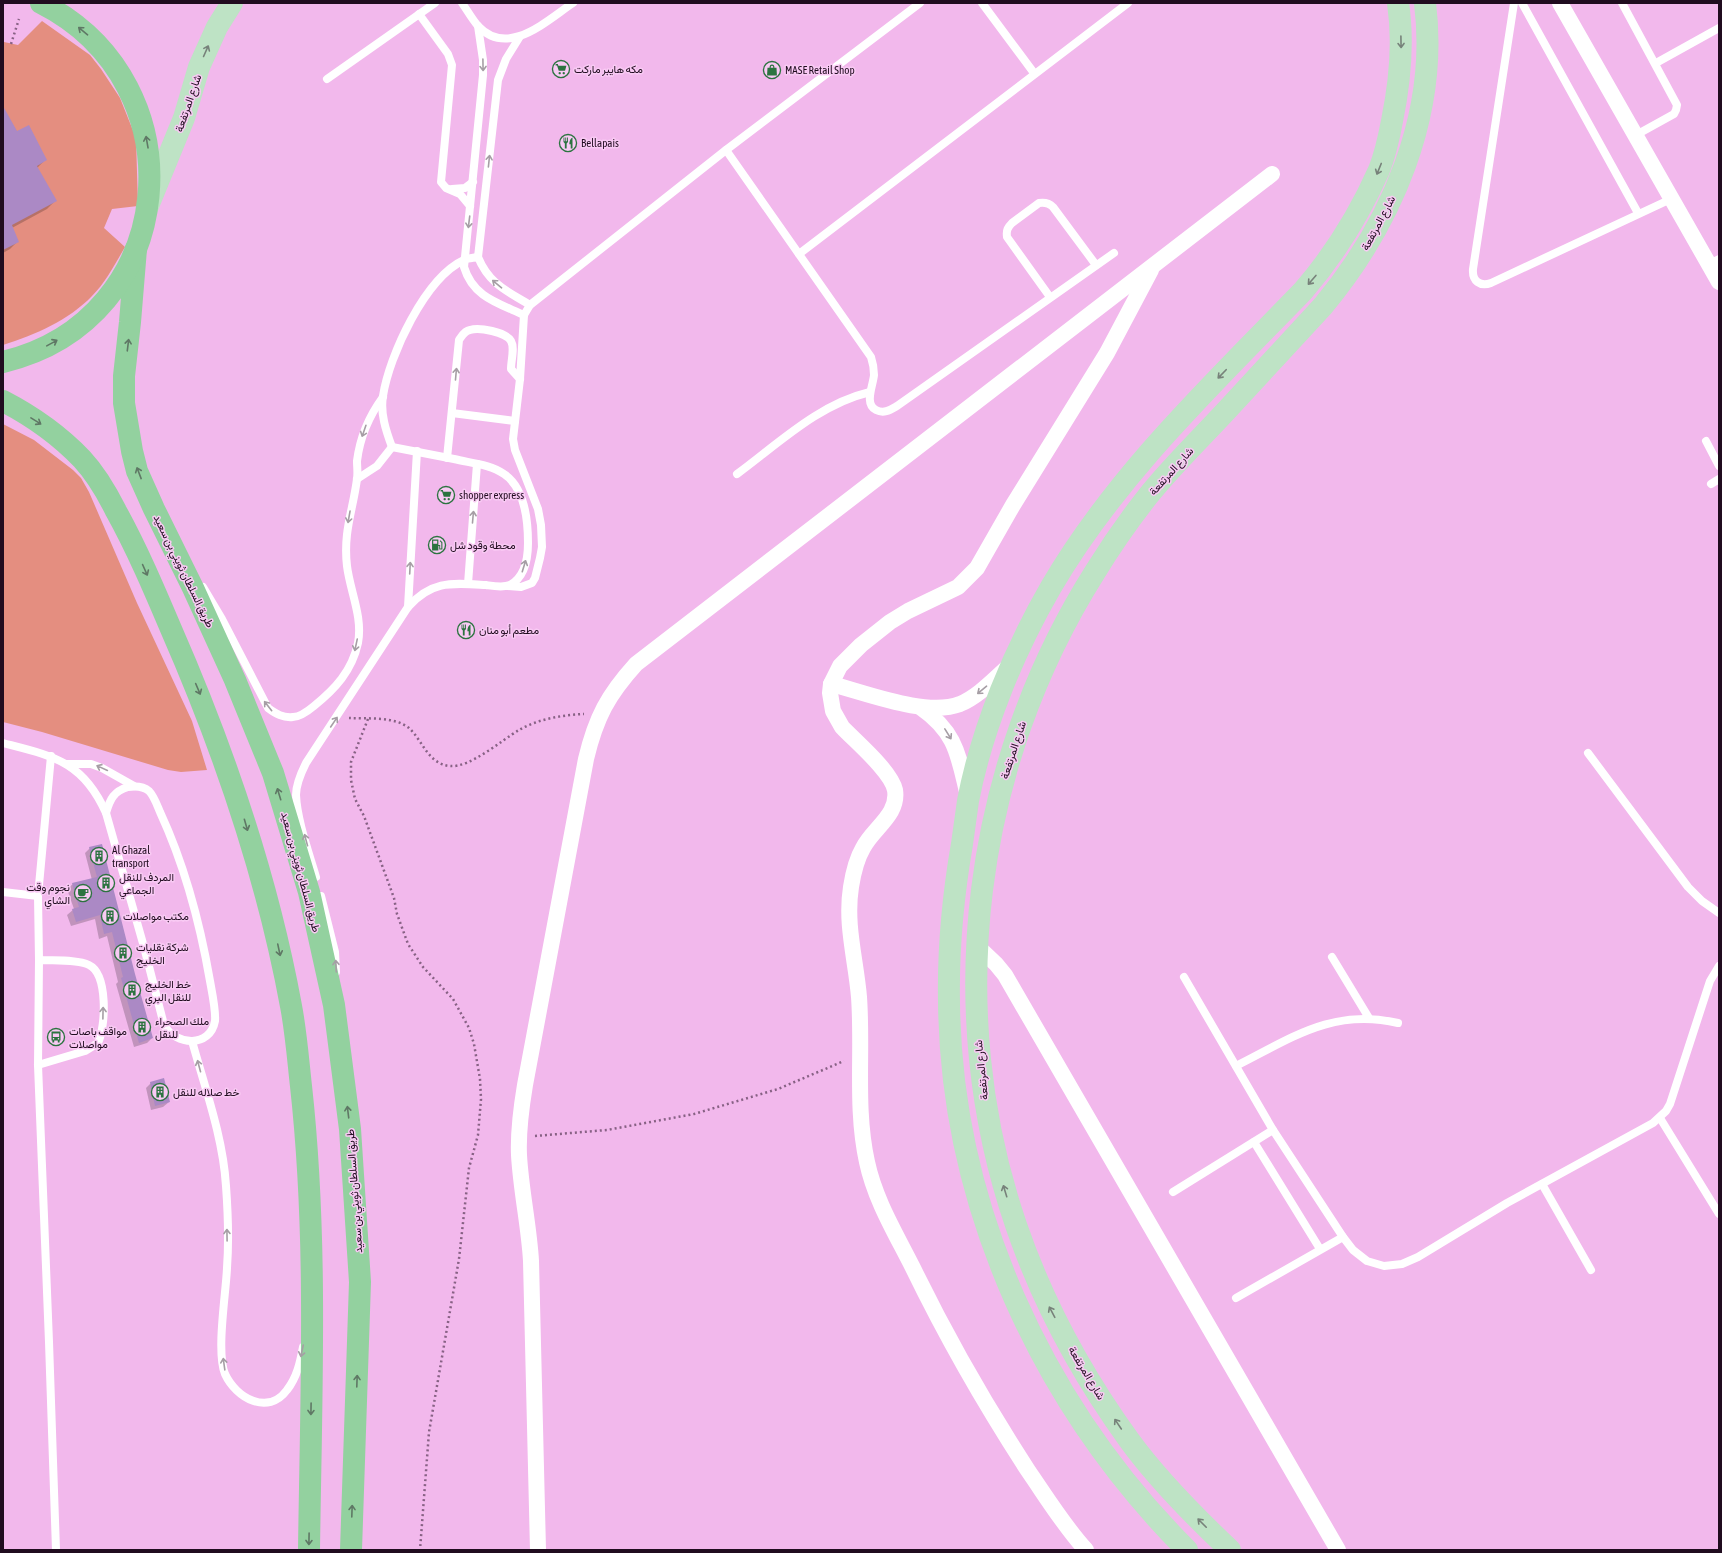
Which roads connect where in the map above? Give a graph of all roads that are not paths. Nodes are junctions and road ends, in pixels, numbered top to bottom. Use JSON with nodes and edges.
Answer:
{"nodes":[{"id":1,"x":41,"y":3,"type":"edge"},
{"id":2,"x":232,"y":3,"type":"edge"},
{"id":3,"x":435,"y":3,"type":"edge"},
{"id":4,"x":462,"y":3,"type":"edge"},
{"id":5,"x":573,"y":3,"type":"edge"},
{"id":6,"x":920,"y":3,"type":"edge"},
{"id":7,"x":982,"y":3,"type":"edge"},
{"id":8,"x":1128,"y":3,"type":"edge"},
{"id":9,"x":1398,"y":3,"type":"edge"},
{"id":10,"x":1425,"y":3,"type":"edge"},
{"id":11,"x":1514,"y":3,"type":"edge"},
{"id":12,"x":1522,"y":3,"type":"edge"},
{"id":13,"x":1560,"y":3,"type":"edge"},
{"id":14,"x":1622,"y":3,"type":"edge"},
{"id":15,"x":419,"y":14,"type":"junction"},
{"id":16,"x":478,"y":26,"type":"junction"},
{"id":17,"x":1719,"y":28,"type":"edge"},
{"id":18,"x":519,"y":38,"type":"junction"},
{"id":19,"x":1656,"y":63,"type":"junction"},
{"id":20,"x":1034,"y":73,"type":"junction"},
{"id":21,"x":327,"y":79,"type":"dead end"},
{"id":22,"x":1636,"y":135,"type":"junction"},
{"id":23,"x":726,"y":150,"type":"junction"},
{"id":24,"x":1272,"y":174,"type":"dead end"},
{"id":25,"x":473,"y":182,"type":"junction"},
{"id":26,"x":451,"y":189,"type":"junction"},
{"id":27,"x":1671,"y":199,"type":"junction"},
{"id":28,"x":148,"y":206,"type":"junction"},
{"id":29,"x":470,"y":206,"type":"junction"},
{"id":30,"x":1638,"y":213,"type":"junction"},
{"id":31,"x":136,"y":249,"type":"junction"},
{"id":32,"x":1114,"y":253,"type":"dead end"},
{"id":33,"x":799,"y":254,"type":"junction"},
{"id":34,"x":478,"y":257,"type":"junction"},
{"id":35,"x":464,"y":260,"type":"junction"},
{"id":36,"x":1714,"y":262,"type":"edge"},
{"id":37,"x":1096,"y":265,"type":"junction"},
{"id":38,"x":1153,"y":266,"type":"junction"},
{"id":39,"x":1719,"y":282,"type":"edge"},
{"id":40,"x":1050,"y":297,"type":"junction"},
{"id":41,"x":530,"y":305,"type":"junction"},
{"id":42,"x":524,"y":315,"type":"junction"},
{"id":43,"x":3,"y":362,"type":"edge"},
{"id":44,"x":520,"y":379,"type":"junction"},
{"id":45,"x":870,"y":392,"type":"junction"},
{"id":46,"x":382,"y":397,"type":"junction"},
{"id":47,"x":3,"y":400,"type":"edge"},
{"id":48,"x":452,"y":413,"type":"junction"},
{"id":49,"x":515,"y":421,"type":"junction"},
{"id":50,"x":1706,"y":441,"type":"dead end"},
{"id":51,"x":392,"y":447,"type":"junction"},
{"id":52,"x":416,"y":451,"type":"junction"},
{"id":53,"x":447,"y":458,"type":"junction"},
{"id":54,"x":477,"y":464,"type":"junction"},
{"id":55,"x":1719,"y":466,"type":"edge"},
{"id":56,"x":737,"y":474,"type":"dead end"},
{"id":57,"x":357,"y":479,"type":"junction"},
{"id":58,"x":1719,"y":479,"type":"edge"},
{"id":59,"x":1711,"y":484,"type":"dead end"},
{"id":60,"x":172,"y":542,"type":"junction"},
{"id":61,"x":468,"y":584,"type":"junction"},
{"id":62,"x":508,"y":586,"type":"junction"},
{"id":63,"x":408,"y":607,"type":"junction"},
{"id":64,"x":1011,"y":664,"type":"junction"},
{"id":65,"x":831,"y":684,"type":"junction"},
{"id":66,"x":920,"y":707,"type":"junction"},
{"id":67,"x":3,"y":743,"type":"edge"},
{"id":68,"x":1588,"y":753,"type":"dead end"},
{"id":69,"x":51,"y":756,"type":"junction"},
{"id":70,"x":67,"y":764,"type":"junction"},
{"id":71,"x":134,"y":786,"type":"junction"},
{"id":72,"x":968,"y":799,"type":"junction"},
{"id":73,"x":106,"y":813,"type":"junction"},
{"id":74,"x":3,"y":892,"type":"edge"},
{"id":75,"x":38,"y":896,"type":"junction"},
{"id":76,"x":1719,"y":912,"type":"edge"},
{"id":77,"x":977,"y":946,"type":"junction"},
{"id":78,"x":1332,"y":957,"type":"dead end"},
{"id":79,"x":39,"y":960,"type":"junction"},
{"id":80,"x":1719,"y":966,"type":"edge"},
{"id":81,"x":1184,"y":977,"type":"dead end"},
{"id":82,"x":334,"y":1005,"type":"junction"},
{"id":83,"x":1369,"y":1018,"type":"junction"},
{"id":84,"x":1398,"y":1023,"type":"dead end"},
{"id":85,"x":192,"y":1041,"type":"junction"},
{"id":86,"x":38,"y":1066,"type":"junction"},
{"id":87,"x":1236,"y":1066,"type":"junction"},
{"id":88,"x":1660,"y":1118,"type":"junction"},
{"id":89,"x":1273,"y":1130,"type":"junction"},
{"id":90,"x":1254,"y":1142,"type":"junction"},
{"id":91,"x":1542,"y":1184,"type":"junction"},
{"id":92,"x":1173,"y":1192,"type":"dead end"},
{"id":93,"x":1719,"y":1214,"type":"edge"},
{"id":94,"x":1342,"y":1237,"type":"junction"},
{"id":95,"x":1320,"y":1249,"type":"junction"},
{"id":96,"x":1591,"y":1270,"type":"dead end"},
{"id":97,"x":1236,"y":1298,"type":"dead end"},
{"id":98,"x":313,"y":1300,"type":"junction"},
{"id":99,"x":56,"y":1550,"type":"edge"},
{"id":100,"x":309,"y":1550,"type":"edge"},
{"id":101,"x":351,"y":1550,"type":"edge"},
{"id":102,"x":538,"y":1550,"type":"edge"},
{"id":103,"x":1086,"y":1550,"type":"edge"},
{"id":104,"x":1187,"y":1550,"type":"edge"},
{"id":105,"x":1230,"y":1550,"type":"edge"},
{"id":106,"x":1338,"y":1550,"type":"edge"}],
"edges":[{"from":28,"to":1,"type":"highway","one_way":true},
{"from":28,"to":2,"type":"main road","name":"شارع المرتفعة","one_way":true},
{"from":3,"to":15,"type":"lane"},
{"from":4,"to":16,"type":"lane"},
{"from":5,"to":18,"type":"lane"},
{"from":6,"to":23,"type":"lane"},
{"from":7,"to":20,"type":"lane"},
{"from":8,"to":20,"type":"lane"},
{"from":9,"to":64,"type":"main road","one_way":true},
{"from":10,"to":77,"type":"main road","name":"شارع المرتفعة"},
{"from":11,"to":30,"type":"lane"},
{"from":12,"to":30,"type":"lane"},
{"from":13,"to":22,"type":"street"},
{"from":14,"to":19,"type":"lane"},
{"from":15,"to":21,"type":"lane"},
{"from":15,"to":26,"type":"lane"},
{"from":16,"to":18,"type":"lane"},
{"from":16,"to":25,"type":"lane","one_way":true},
{"from":17,"to":19,"type":"lane"},
{"from":34,"to":18,"type":"lane","one_way":true},
{"from":19,"to":22,"type":"lane"},
{"from":20,"to":33,"type":"lane"},
{"from":22,"to":27,"type":"street"},
{"from":23,"to":33,"type":"lane"},
{"from":23,"to":41,"type":"lane"},
{"from":24,"to":38,"type":"street"},
{"from":25,"to":26,"type":"lane"},
{"from":25,"to":29,"type":"lane"},
{"from":26,"to":29,"type":"lane"},
{"from":27,"to":30,"type":"lane"},
{"from":27,"to":36,"type":"street"},
{"from":28,"to":31,"type":"highway"},
{"from":29,"to":35,"type":"lane","one_way":true},
{"from":43,"to":31,"type":"highway","one_way":true},
{"from":60,"to":31,"type":"highway","name":"طريق السلطان ثويني بن سعيد","one_way":true},
{"from":32,"to":37,"type":"lane"},
{"from":33,"to":45,"type":"lane"},
{"from":34,"to":35,"type":"lane"},
{"from":41,"to":34,"type":"lane","one_way":true},
{"from":35,"to":42,"type":"lane"},
{"from":35,"to":46,"type":"lane"},
{"from":36,"to":39,"type":"street"},
{"from":37,"to":40,"type":"lane"},
{"from":37,"to":40,"type":"lane"},
{"from":38,"to":65,"type":"street"},
{"from":38,"to":102,"type":"street"},
{"from":40,"to":45,"type":"lane"},
{"from":41,"to":42,"type":"lane"},
{"from":42,"to":44,"type":"lane"},
{"from":48,"to":44,"type":"lane","one_way":true},
{"from":44,"to":49,"type":"lane"},
{"from":45,"to":56,"type":"lane"},
{"from":46,"to":51,"type":"lane"},
{"from":46,"to":57,"type":"lane","one_way":true},
{"from":47,"to":98,"type":"highway","one_way":true},
{"from":48,"to":49,"type":"lane"},
{"from":48,"to":53,"type":"lane"},
{"from":49,"to":62,"type":"lane"},
{"from":50,"to":55,"type":"lane"},
{"from":51,"to":52,"type":"lane"},
{"from":51,"to":57,"type":"lane"},
{"from":52,"to":53,"type":"lane"},
{"from":63,"to":52,"type":"lane","one_way":true},
{"from":53,"to":54,"type":"lane"},
{"from":61,"to":54,"type":"lane","one_way":true},
{"from":62,"to":54,"type":"lane","one_way":true},
{"from":57,"to":60,"type":"lane","one_way":true},
{"from":58,"to":59,"type":"lane"},
{"from":82,"to":60,"type":"highway","name":"طريق السلطان ثويني بن سعيد","one_way":true},
{"from":61,"to":62,"type":"lane"},
{"from":61,"to":63,"type":"lane"},
{"from":82,"to":63,"type":"lane","one_way":true},
{"from":64,"to":66,"type":"street","one_way":true},
{"from":64,"to":72,"type":"main road"},
{"from":65,"to":66,"type":"street"},
{"from":65,"to":103,"type":"street"},
{"from":66,"to":72,"type":"street","one_way":true},
{"from":67,"to":69,"type":"lane"},
{"from":68,"to":76,"type":"lane"},
{"from":69,"to":70,"type":"lane"},
{"from":69,"to":75,"type":"lane"},
{"from":71,"to":70,"type":"lane","one_way":true},
{"from":70,"to":73,"type":"lane"},
{"from":71,"to":73,"type":"lane"},
{"from":71,"to":85,"type":"lane"},
{"from":72,"to":104,"type":"main road"},
{"from":73,"to":85,"type":"lane"},
{"from":74,"to":75,"type":"lane"},
{"from":75,"to":79,"type":"lane"},
{"from":105,"to":77,"type":"main road","name":"شارع المرتفعة","one_way":true},
{"from":77,"to":106,"type":"street"},
{"from":78,"to":83,"type":"lane"},
{"from":79,"to":86,"type":"lane"},
{"from":86,"to":79,"type":"lane","one_way":true},
{"from":80,"to":88,"type":"lane"},
{"from":81,"to":87,"type":"lane"},
{"from":101,"to":82,"type":"highway","name":"طريق السلطان ثويني بن سعيد","one_way":true},
{"from":83,"to":84,"type":"lane"},
{"from":83,"to":87,"type":"lane"},
{"from":98,"to":85,"type":"lane","one_way":true},
{"from":86,"to":99,"type":"lane"},
{"from":87,"to":89,"type":"lane"},
{"from":88,"to":91,"type":"lane"},
{"from":88,"to":93,"type":"lane"},
{"from":89,"to":90,"type":"lane"},
{"from":89,"to":94,"type":"lane"},
{"from":90,"to":92,"type":"lane"},
{"from":90,"to":95,"type":"lane"},
{"from":91,"to":94,"type":"lane"},
{"from":91,"to":96,"type":"lane"},
{"from":94,"to":95,"type":"lane"},
{"from":95,"to":97,"type":"lane"},
{"from":98,"to":100,"type":"highway","one_way":true}]}
